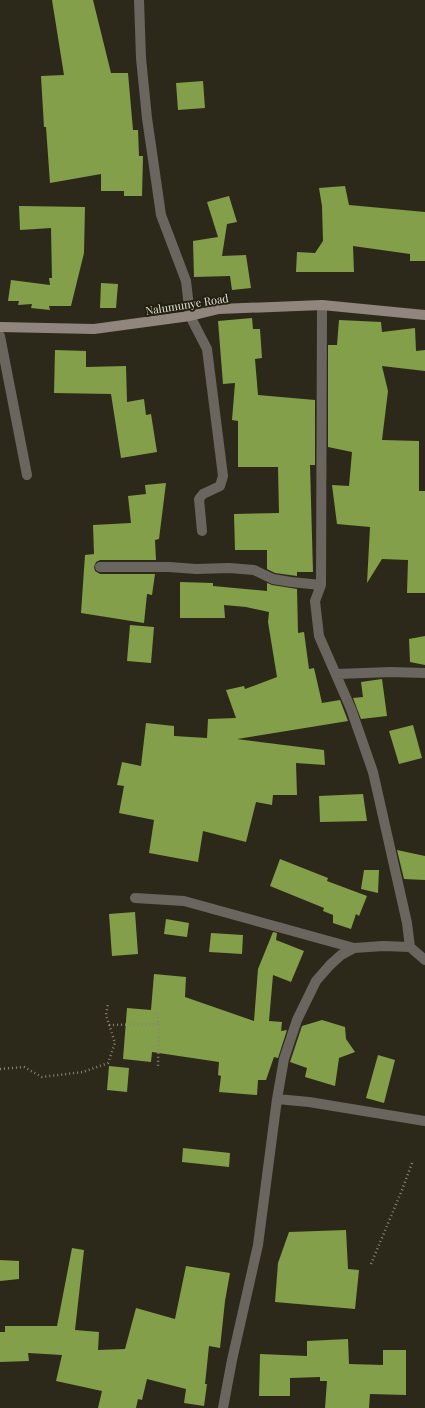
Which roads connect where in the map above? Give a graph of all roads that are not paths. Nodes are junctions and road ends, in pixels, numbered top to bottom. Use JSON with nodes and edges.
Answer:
{"nodes":[{"id":1,"x":139,"y":0,"type":"edge"},
{"id":2,"x":322,"y":305,"type":"junction"},
{"id":3,"x":425,"y":315,"type":"edge"},
{"id":4,"x":190,"y":316,"type":"junction"},
{"id":5,"x":0,"y":327,"type":"edge"},
{"id":6,"x":0,"y":336,"type":"edge"},
{"id":7,"x":27,"y":475,"type":"dead end"},
{"id":8,"x":202,"y":531,"type":"dead end"},
{"id":9,"x":100,"y":567,"type":"dead end"},
{"id":10,"x":321,"y":585,"type":"junction"},
{"id":11,"x":425,"y":673,"type":"edge"},
{"id":12,"x":337,"y":674,"type":"junction"},
{"id":13,"x":136,"y":898,"type":"dead end"},
{"id":14,"x":410,"y":947,"type":"junction"},
{"id":15,"x":354,"y":948,"type":"junction"},
{"id":16,"x":425,"y":960,"type":"edge"},
{"id":17,"x":277,"y":1099,"type":"junction"},
{"id":18,"x":425,"y":1121,"type":"edge"},
{"id":19,"x":223,"y":1408,"type":"edge"}],
"edges":[{"from":1,"to":4,"type":"street"},
{"from":2,"to":3,"type":"street","name":"Nalumunye Road"},
{"from":2,"to":4,"type":"street","name":"Nalumunye Road"},
{"from":2,"to":10,"type":"street"},
{"from":4,"to":5,"type":"street","name":"Nalumunye Road"},
{"from":4,"to":8,"type":"street"},
{"from":6,"to":7,"type":"street"},
{"from":9,"to":10,"type":"street"},
{"from":10,"to":12,"type":"street"},
{"from":11,"to":12,"type":"street"},
{"from":12,"to":14,"type":"street"},
{"from":13,"to":15,"type":"street"},
{"from":14,"to":15,"type":"street"},
{"from":14,"to":16,"type":"street"},
{"from":15,"to":17,"type":"street"},
{"from":17,"to":18,"type":"street"},
{"from":17,"to":19,"type":"street"}]}
